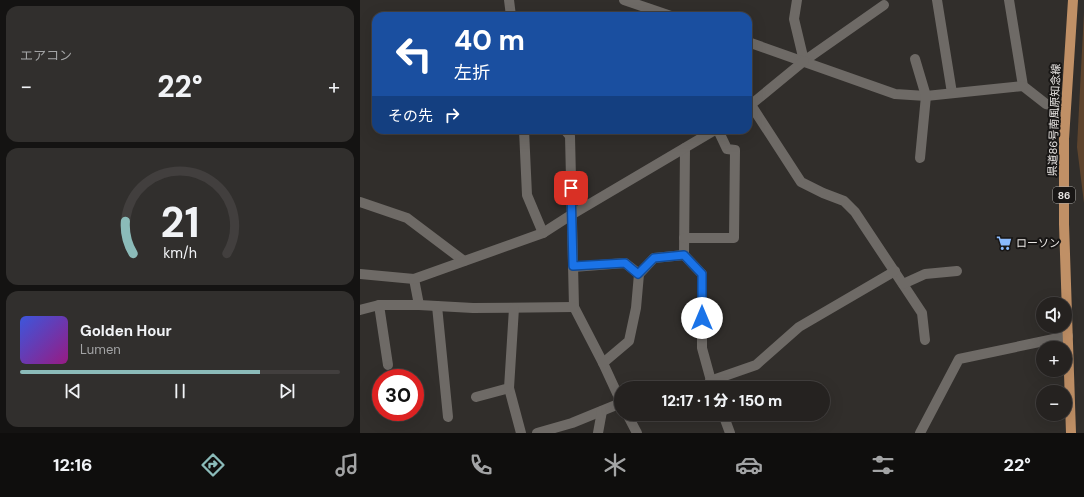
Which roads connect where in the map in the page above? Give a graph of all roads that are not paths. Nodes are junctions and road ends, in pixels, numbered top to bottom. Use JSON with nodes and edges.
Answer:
{"nodes":[{"id":1,"x":509,"y":0,"type":"edge"},
{"id":2,"x":624,"y":0,"type":"edge"},
{"id":3,"x":797,"y":0,"type":"edge"},
{"id":4,"x":937,"y":0,"type":"edge"},
{"id":5,"x":1009,"y":0,"type":"edge"},
{"id":6,"x":1074,"y":0,"type":"edge"},
{"id":7,"x":884,"y":5,"type":"dead end"},
{"id":8,"x":510,"y":12,"type":"edge"},
{"id":9,"x":659,"y":12,"type":"edge"},
{"id":10,"x":752,"y":43,"type":"edge"},
{"id":11,"x":915,"y":59,"type":"dead end"},
{"id":12,"x":804,"y":61,"type":"junction"},
{"id":13,"x":1023,"y":86,"type":"junction"},
{"id":14,"x":952,"y":93,"type":"junction"},
{"id":15,"x":926,"y":96,"type":"junction"},
{"id":16,"x":752,"y":104,"type":"edge"},
{"id":17,"x":1066,"y":108,"type":"junction"},
{"id":18,"x":752,"y":109,"type":"edge"},
{"id":19,"x":524,"y":134,"type":"edge"},
{"id":20,"x":569,"y":134,"type":"edge"},
{"id":21,"x":709,"y":134,"type":"edge"},
{"id":22,"x":718,"y":134,"type":"edge"},
{"id":23,"x":685,"y":148,"type":"junction"},
{"id":24,"x":920,"y":158,"type":"dead end"},
{"id":25,"x":360,"y":202,"type":"edge"},
{"id":26,"x":571,"y":215,"type":"junction"},
{"id":27,"x":543,"y":233,"type":"junction"},
{"id":28,"x":684,"y":238,"type":"junction"},
{"id":29,"x":684,"y":255,"type":"junction"},
{"id":30,"x":464,"y":261,"type":"junction"},
{"id":31,"x":573,"y":266,"type":"junction"},
{"id":32,"x":894,"y":271,"type":"junction"},
{"id":33,"x":957,"y":271,"type":"dead end"},
{"id":34,"x":360,"y":274,"type":"edge"},
{"id":35,"x":638,"y":274,"type":"junction"},
{"id":36,"x":414,"y":279,"type":"junction"},
{"id":37,"x":903,"y":284,"type":"junction"},
{"id":38,"x":379,"y":305,"type":"junction"},
{"id":39,"x":419,"y":305,"type":"junction"},
{"id":40,"x":437,"y":306,"type":"junction"},
{"id":41,"x":574,"y":306,"type":"junction"},
{"id":42,"x":514,"y":308,"type":"junction"},
{"id":43,"x":360,"y":310,"type":"edge"},
{"id":44,"x":1068,"y":336,"type":"junction"},
{"id":45,"x":925,"y":340,"type":"dead end"},
{"id":46,"x":603,"y":363,"type":"junction"},
{"id":47,"x":388,"y":364,"type":"dead end"},
{"id":48,"x":711,"y":381,"type":"edge"},
{"id":49,"x":721,"y":381,"type":"edge"},
{"id":50,"x":614,"y":387,"type":"edge"},
{"id":51,"x":509,"y":388,"type":"junction"},
{"id":52,"x":476,"y":397,"type":"dead end"},
{"id":53,"x":614,"y":406,"type":"edge"},
{"id":54,"x":602,"y":411,"type":"junction"},
{"id":55,"x":448,"y":416,"type":"dead end"},
{"id":56,"x":631,"y":421,"type":"edge"},
{"id":57,"x":726,"y":421,"type":"edge"},
{"id":58,"x":521,"y":433,"type":"edge"},
{"id":59,"x":538,"y":433,"type":"edge"},
{"id":60,"x":598,"y":433,"type":"edge"},
{"id":61,"x":637,"y":433,"type":"edge"},
{"id":62,"x":730,"y":433,"type":"edge"},
{"id":63,"x":920,"y":433,"type":"edge"},
{"id":64,"x":1071,"y":433,"type":"edge"}],
"edges":[{"from":1,"to":8,"type":"street"},
{"from":2,"to":9,"type":"street"},
{"from":3,"to":12,"type":"street"},
{"from":4,"to":14,"type":"street"},
{"from":5,"to":13,"type":"street"},
{"from":6,"to":17,"type":"main road","name":"県道86号南風原知念線","number":"86"},
{"from":7,"to":12,"type":"street"},
{"from":10,"to":12,"type":"street"},
{"from":11,"to":15,"type":"street"},
{"from":12,"to":15,"type":"street"},
{"from":12,"to":16,"type":"street"},
{"from":13,"to":14,"type":"street"},
{"from":13,"to":17,"type":"street"},
{"from":14,"to":15,"type":"street"},
{"from":15,"to":24,"type":"street"},
{"from":17,"to":44,"type":"main road","name":"県道86号南風原知念線","number":"86"},
{"from":18,"to":32,"type":"street"},
{"from":19,"to":27,"type":"street"},
{"from":20,"to":26,"type":"street"},
{"from":21,"to":23,"type":"street"},
{"from":22,"to":28,"type":"street"},
{"from":23,"to":26,"type":"street"},
{"from":23,"to":28,"type":"street"},
{"from":25,"to":30,"type":"street"},
{"from":26,"to":27,"type":"street"},
{"from":26,"to":31,"type":"street"},
{"from":27,"to":30,"type":"street"},
{"from":28,"to":29,"type":"street"},
{"from":29,"to":35,"type":"street"},
{"from":29,"to":48,"type":"street"},
{"from":30,"to":36,"type":"street"},
{"from":31,"to":35,"type":"street"},
{"from":31,"to":41,"type":"street"},
{"from":32,"to":37,"type":"street"},
{"from":32,"to":49,"type":"street"},
{"from":33,"to":37,"type":"street"},
{"from":34,"to":36,"type":"street"},
{"from":35,"to":46,"type":"street"},
{"from":36,"to":39,"type":"street"},
{"from":37,"to":45,"type":"street"},
{"from":38,"to":39,"type":"street"},
{"from":38,"to":43,"type":"street"},
{"from":38,"to":47,"type":"street"},
{"from":39,"to":40,"type":"street"},
{"from":40,"to":42,"type":"street"},
{"from":40,"to":55,"type":"street"},
{"from":41,"to":42,"type":"street"},
{"from":41,"to":46,"type":"street"},
{"from":42,"to":51,"type":"street"},
{"from":44,"to":63,"type":"street"},
{"from":44,"to":64,"type":"main road","name":"県道86号南風原知念線","number":"86"},
{"from":46,"to":50,"type":"street"},
{"from":51,"to":52,"type":"street"},
{"from":51,"to":58,"type":"street"},
{"from":53,"to":54,"type":"street"},
{"from":54,"to":59,"type":"street"},
{"from":54,"to":60,"type":"street"},
{"from":56,"to":61,"type":"street"},
{"from":57,"to":62,"type":"street"}]}
